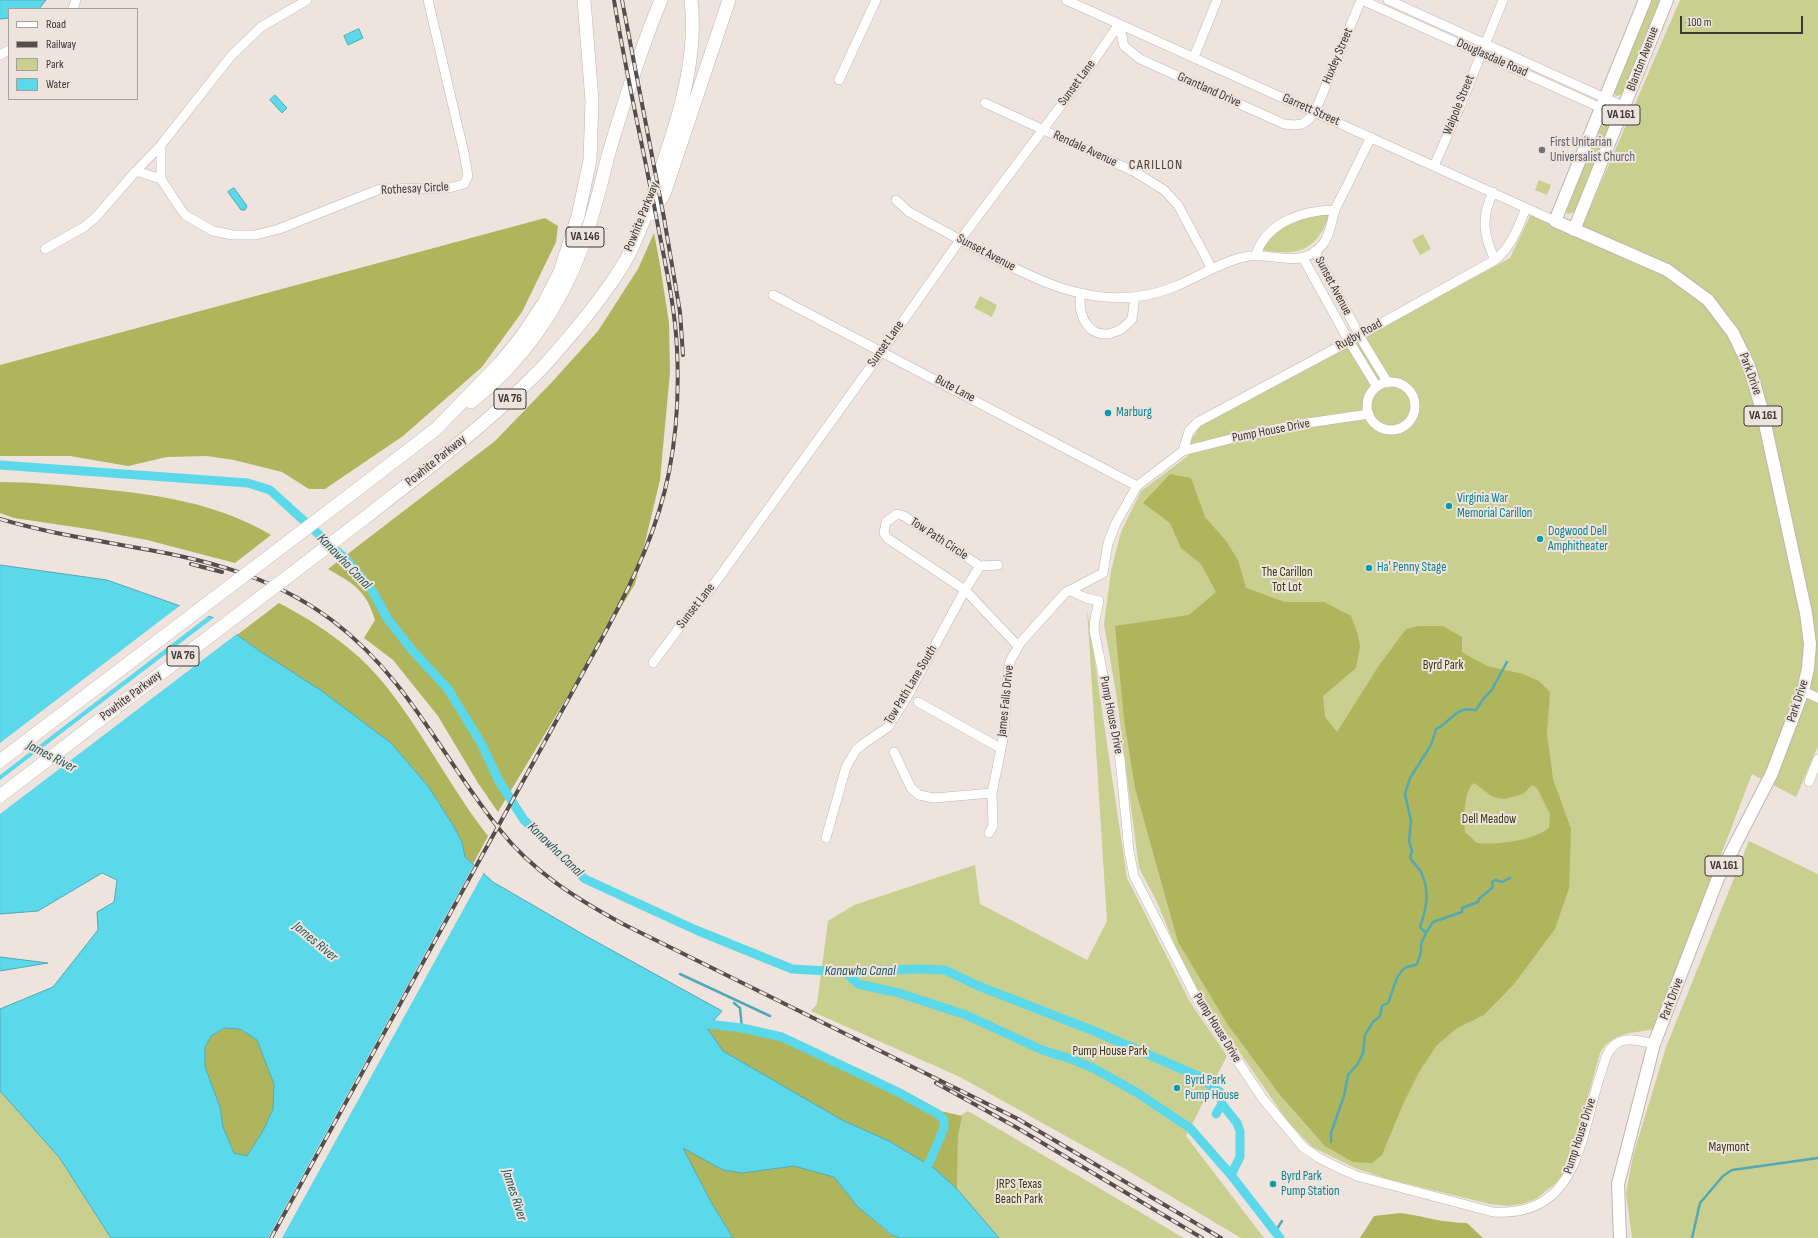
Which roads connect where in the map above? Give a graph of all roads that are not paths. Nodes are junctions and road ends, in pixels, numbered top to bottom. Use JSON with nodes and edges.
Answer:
{"nodes":[{"id":1,"x":306,"y":0,"type":"edge"},
{"id":2,"x":428,"y":0,"type":"edge"},
{"id":3,"x":584,"y":0,"type":"edge"},
{"id":4,"x":661,"y":0,"type":"edge"},
{"id":5,"x":691,"y":0,"type":"edge"},
{"id":6,"x":729,"y":0,"type":"edge"},
{"id":7,"x":876,"y":0,"type":"edge"},
{"id":8,"x":1066,"y":0,"type":"edge"},
{"id":9,"x":1216,"y":0,"type":"edge"},
{"id":10,"x":1362,"y":0,"type":"edge"},
{"id":11,"x":1388,"y":0,"type":"edge"},
{"id":12,"x":1503,"y":0,"type":"edge"},
{"id":13,"x":1645,"y":0,"type":"edge"},
{"id":14,"x":1667,"y":0,"type":"edge"},
{"id":15,"x":1119,"y":24,"type":"junction"},
{"id":16,"x":1484,"y":44,"type":"junction"},
{"id":17,"x":1480,"y":53,"type":"junction"},
{"id":18,"x":1194,"y":57,"type":"junction"},
{"id":19,"x":839,"y":80,"type":"dead end"},
{"id":20,"x":985,"y":103,"type":"dead end"},
{"id":21,"x":1603,"y":103,"type":"junction"},
{"id":22,"x":1315,"y":112,"type":"junction"},
{"id":23,"x":1623,"y":112,"type":"junction"},
{"id":24,"x":1044,"y":129,"type":"junction"},
{"id":25,"x":1371,"y":137,"type":"junction"},
{"id":26,"x":161,"y":146,"type":"junction"},
{"id":27,"x":1434,"y":166,"type":"junction"},
{"id":28,"x":136,"y":171,"type":"junction"},
{"id":29,"x":161,"y":179,"type":"junction"},
{"id":30,"x":1492,"y":192,"type":"junction"},
{"id":31,"x":896,"y":200,"type":"dead end"},
{"id":32,"x":1526,"y":208,"type":"junction"},
{"id":33,"x":1335,"y":210,"type":"junction"},
{"id":34,"x":1555,"y":221,"type":"junction"},
{"id":35,"x":1574,"y":230,"type":"junction"},
{"id":36,"x":960,"y":240,"type":"junction"},
{"id":37,"x":45,"y":249,"type":"dead end"},
{"id":38,"x":1315,"y":251,"type":"junction"},
{"id":39,"x":1256,"y":254,"type":"junction"},
{"id":40,"x":627,"y":256,"type":"junction"},
{"id":41,"x":1303,"y":258,"type":"junction"},
{"id":42,"x":1495,"y":260,"type":"junction"},
{"id":43,"x":1212,"y":269,"type":"junction"},
{"id":44,"x":1081,"y":293,"type":"junction"},
{"id":45,"x":772,"y":295,"type":"dead end"},
{"id":46,"x":1135,"y":297,"type":"junction"},
{"id":47,"x":1360,"y":335,"type":"junction"},
{"id":48,"x":1349,"y":341,"type":"junction"},
{"id":49,"x":882,"y":351,"type":"junction"},
{"id":50,"x":1388,"y":383,"type":"junction"},
{"id":51,"x":1377,"y":387,"type":"junction"},
{"id":52,"x":1369,"y":414,"type":"junction"},
{"id":53,"x":436,"y":429,"type":"junction"},
{"id":54,"x":1183,"y":451,"type":"junction"},
{"id":55,"x":1137,"y":486,"type":"junction"},
{"id":56,"x":998,"y":565,"type":"dead end"},
{"id":57,"x":980,"y":566,"type":"junction"},
{"id":58,"x":1103,"y":573,"type":"joint"},
{"id":59,"x":965,"y":590,"type":"junction"},
{"id":60,"x":1070,"y":590,"type":"junction"},
{"id":61,"x":1018,"y":646,"type":"junction"},
{"id":62,"x":653,"y":663,"type":"dead end"},
{"id":63,"x":1803,"y":691,"type":"junction"},
{"id":64,"x":1818,"y":698,"type":"edge"},
{"id":65,"x":918,"y":702,"type":"dead end"},
{"id":66,"x":1000,"y":748,"type":"junction"},
{"id":67,"x":894,"y":752,"type":"dead end"},
{"id":68,"x":1818,"y":759,"type":"edge"},
{"id":69,"x":0,"y":762,"type":"edge"},
{"id":70,"x":1809,"y":782,"type":"dead end"},
{"id":71,"x":992,"y":793,"type":"junction"},
{"id":72,"x":0,"y":796,"type":"edge"},
{"id":73,"x":989,"y":833,"type":"dead end"},
{"id":74,"x":826,"y":838,"type":"dead end"},
{"id":75,"x":1654,"y":1044,"type":"junction"},
{"id":76,"x":1620,"y":1238,"type":"edge"}],
"edges":[{"from":1,"to":26,"type":"street"},
{"from":2,"to":29,"type":"street","name":"Rothesay Circle"},
{"from":3,"to":53,"type":"highway","name":"Powhite Parkway","number":"VA 76"},
{"from":4,"to":53,"type":"highway","number":"VA 146"},
{"from":5,"to":40,"type":"highway","name":"Powhite Parkway","number":"VA 76"},
{"from":6,"to":40,"type":"highway"},
{"from":7,"to":19,"type":"street"},
{"from":8,"to":15,"type":"street","name":"Garrett Street"},
{"from":9,"to":18,"type":"street"},
{"from":10,"to":17,"type":"street","name":"Douglasdale Road"},
{"from":10,"to":22,"type":"street","name":"Huxley Street"},
{"from":11,"to":16,"type":"street","name":"Douglasdale Road"},
{"from":12,"to":16,"type":"street","name":"Walpole Street"},
{"from":13,"to":21,"type":"main road","name":"Blanton Avenue","number":"VA 161"},
{"from":14,"to":23,"type":"main road","name":"Blanton Avenue","number":"VA 161"},
{"from":15,"to":18,"type":"street","name":"Garrett Street"},
{"from":15,"to":22,"type":"street","name":"Grantland Drive"},
{"from":15,"to":24,"type":"street","name":"Sunset Lane"},
{"from":16,"to":17,"type":"street","name":"Walpole Street"},
{"from":16,"to":21,"type":"street","name":"Douglasdale Road"},
{"from":17,"to":21,"type":"street","name":"Douglasdale Road"},
{"from":17,"to":27,"type":"street","name":"Walpole Street"},
{"from":18,"to":22,"type":"street","name":"Garrett Street"},
{"from":20,"to":24,"type":"street","name":"Rendale Avenue"},
{"from":21,"to":23,"type":"street","name":"Douglasdale Road"},
{"from":21,"to":34,"type":"main road","name":"Blanton Avenue","number":"VA 161"},
{"from":22,"to":25,"type":"street","name":"Garrett Street"},
{"from":23,"to":35,"type":"main road","name":"Blanton Avenue","number":"VA 161"},
{"from":24,"to":36,"type":"street","name":"Sunset Lane"},
{"from":24,"to":43,"type":"street","name":"Rendale Avenue"},
{"from":25,"to":27,"type":"street","name":"Garrett Street"},
{"from":25,"to":33,"type":"street","name":"Sunset Avenue"},
{"from":26,"to":28,"type":"street"},
{"from":26,"to":29,"type":"street","name":"Rothesay Circle"},
{"from":27,"to":30,"type":"street","name":"Garrett Street"},
{"from":28,"to":29,"type":"street"},
{"from":28,"to":37,"type":"street"},
{"from":30,"to":32,"type":"street","name":"Garrett Street"},
{"from":30,"to":42,"type":"street"},
{"from":31,"to":36,"type":"street","name":"Sunset Avenue"},
{"from":32,"to":34,"type":"street","name":"Garrett Street"},
{"from":32,"to":42,"type":"street","name":"Rugby Road"},
{"from":33,"to":38,"type":"street","name":"Sunset Avenue"},
{"from":33,"to":39,"type":"street"},
{"from":34,"to":35,"type":"main road","name":"Park Drive","number":"VA 161"},
{"from":35,"to":63,"type":"main road","name":"Park Drive","number":"VA 161"},
{"from":36,"to":44,"type":"street","name":"Sunset Avenue"},
{"from":36,"to":49,"type":"street","name":"Sunset Lane"},
{"from":38,"to":41,"type":"street","name":"Sunset Avenue"},
{"from":38,"to":47,"type":"street","name":"Sunset Avenue"},
{"from":39,"to":41,"type":"street","name":"Sunset Avenue"},
{"from":39,"to":43,"type":"street","name":"Sunset Avenue"},
{"from":40,"to":72,"type":"highway","name":"Powhite Parkway","number":"VA 76","bridge":true},
{"from":41,"to":48,"type":"street","name":"Sunset Avenue"},
{"from":42,"to":47,"type":"street","name":"Rugby Road"},
{"from":43,"to":46,"type":"street","name":"Sunset Avenue"},
{"from":44,"to":46,"type":"street","name":"Sunset Avenue"},
{"from":44,"to":46,"type":"street"},
{"from":45,"to":49,"type":"street","name":"Bute Lane"},
{"from":47,"to":48,"type":"street","name":"Rugby Road"},
{"from":47,"to":50,"type":"street","name":"Sunset Avenue"},
{"from":48,"to":51,"type":"street","name":"Sunset Avenue"},
{"from":48,"to":54,"type":"street","name":"Rugby Road"},
{"from":49,"to":55,"type":"street","name":"Bute Lane"},
{"from":49,"to":62,"type":"street","name":"Sunset Lane"},
{"from":50,"to":51,"type":"street"},
{"from":50,"to":52,"type":"street"},
{"from":51,"to":52,"type":"street"},
{"from":52,"to":54,"type":"street","name":"Pump House Drive"},
{"from":53,"to":69,"type":"highway","name":"Powhite Parkway","number":"VA 76","bridge":true},
{"from":54,"to":55,"type":"street","name":"Pump House Drive"},
{"from":55,"to":58,"type":"street","name":"Pump House Drive"},
{"from":56,"to":57,"type":"street"},
{"from":57,"to":59,"type":"street","name":"Tow Path Circle"},
{"from":57,"to":59,"type":"street","name":"Tow Path Circle"},
{"from":58,"to":60,"type":"street","name":"James Falls Drive"},
{"from":59,"to":61,"type":"street"},
{"from":59,"to":74,"type":"street","name":"Tow Path Lane South"},
{"from":60,"to":61,"type":"street","name":"James Falls Drive"},
{"from":60,"to":75,"type":"street","name":"Pump House Drive"},
{"from":61,"to":66,"type":"street","name":"James Falls Drive"},
{"from":63,"to":64,"type":"street"},
{"from":63,"to":75,"type":"main road","name":"Park Drive","number":"VA 161"},
{"from":65,"to":66,"type":"street"},
{"from":66,"to":71,"type":"street","name":"James Falls Drive"},
{"from":67,"to":71,"type":"street"},
{"from":68,"to":70,"type":"street"},
{"from":71,"to":73,"type":"street","name":"James Falls Drive"},
{"from":75,"to":76,"type":"main road","name":"Park Drive","number":"VA 161"}]}
